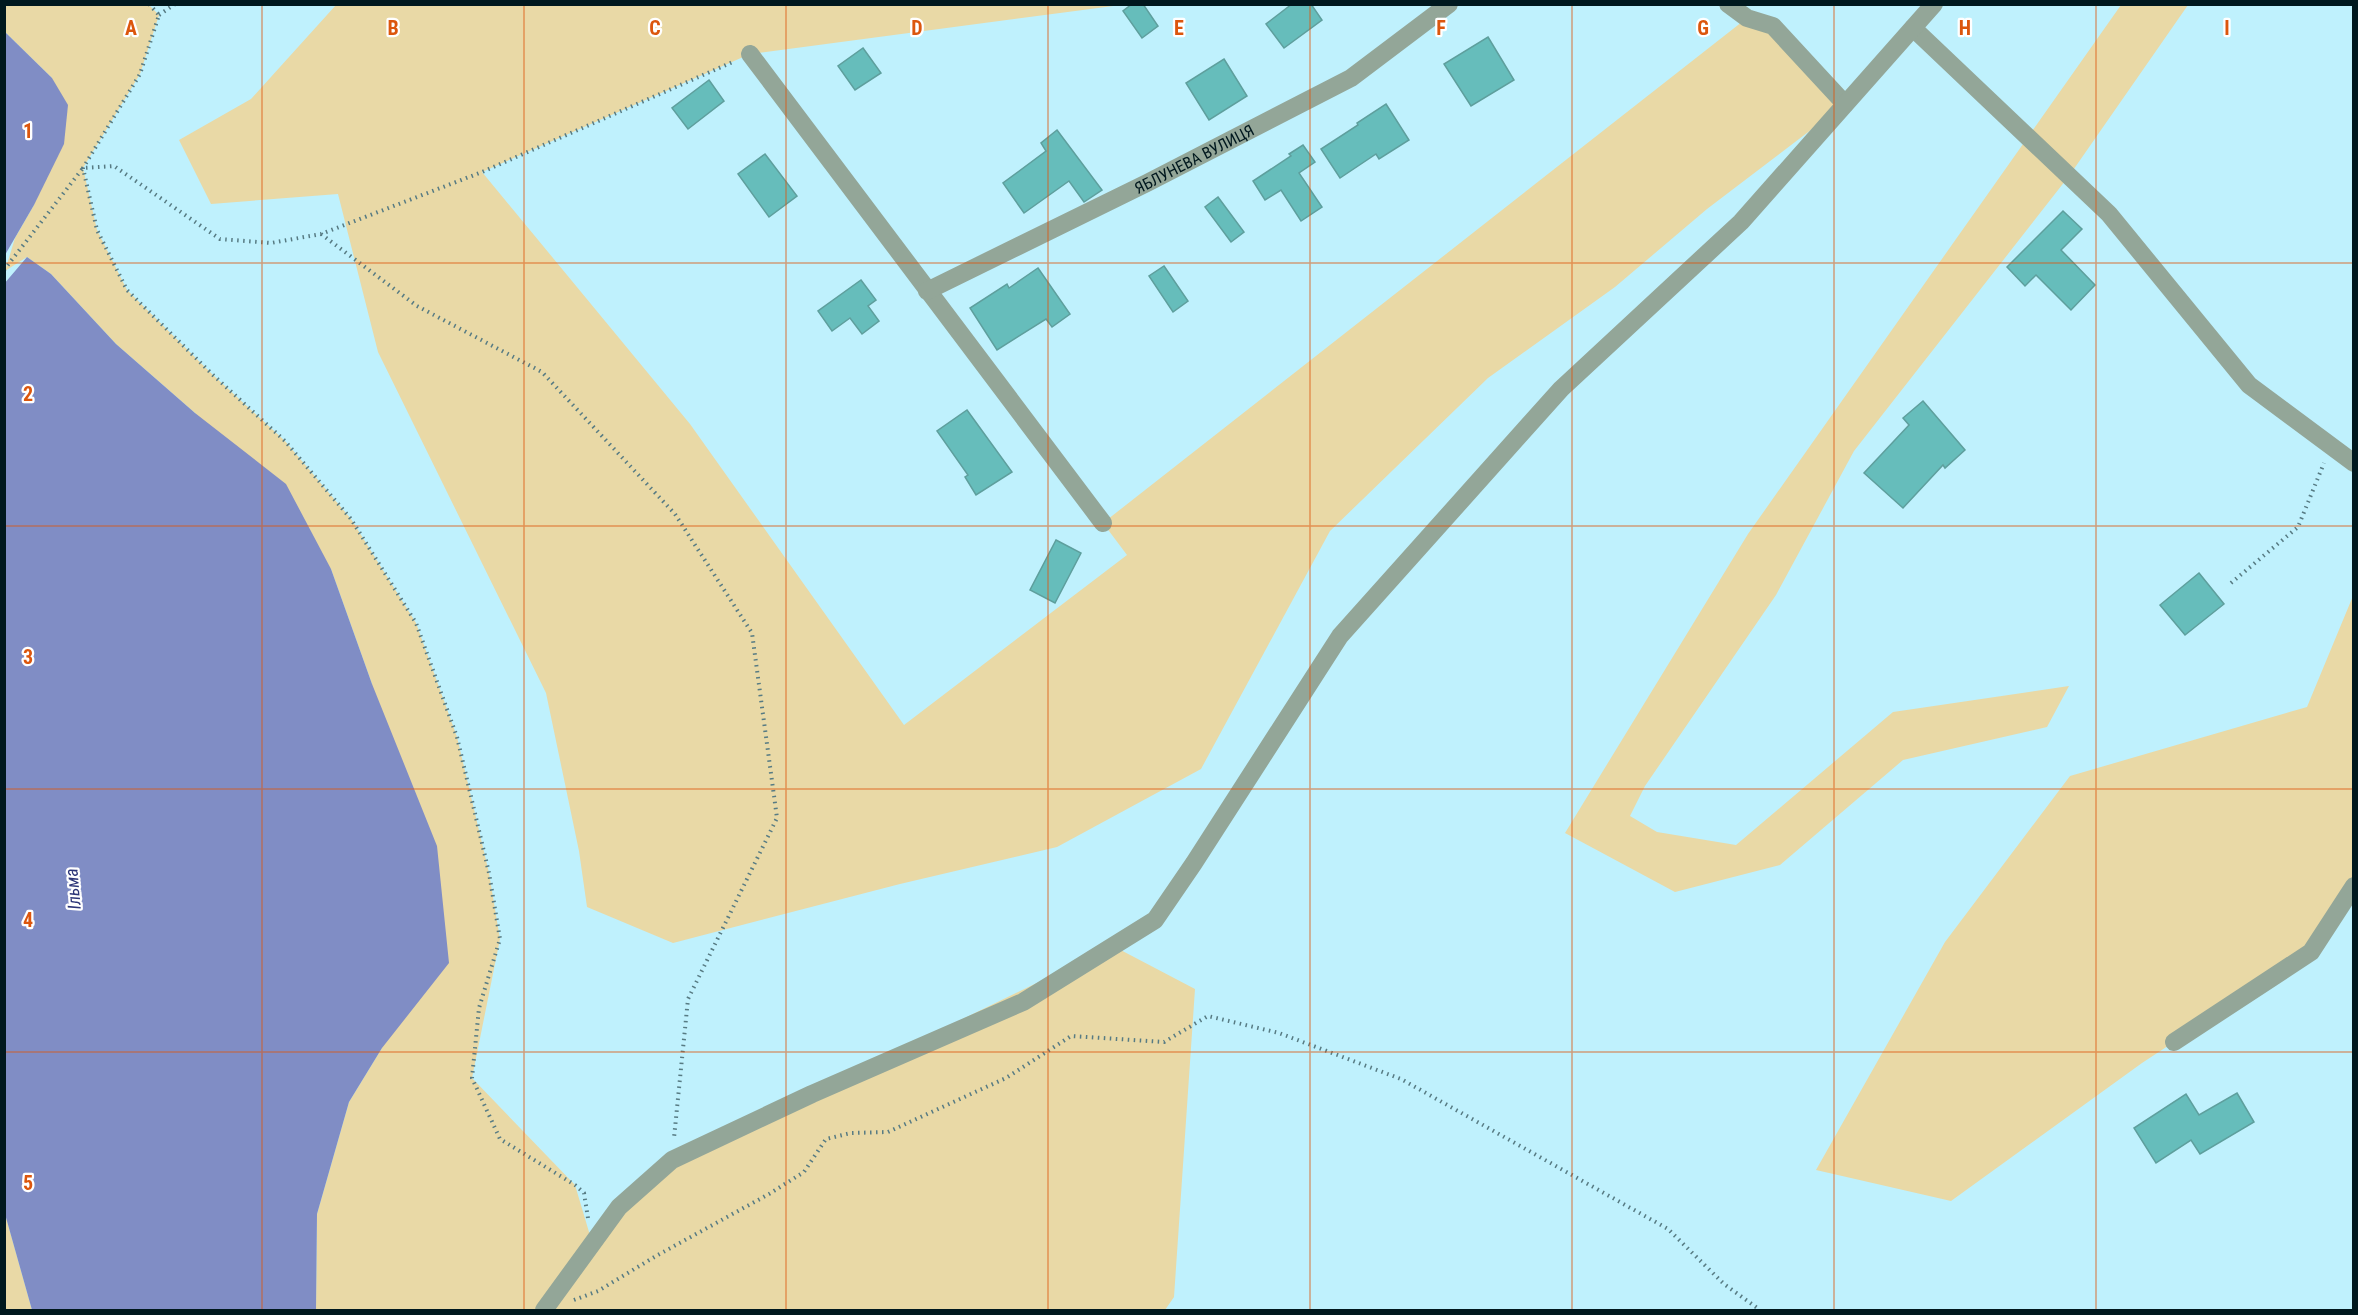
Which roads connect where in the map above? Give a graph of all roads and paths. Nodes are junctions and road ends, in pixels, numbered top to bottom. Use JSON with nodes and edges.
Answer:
{"nodes":[{"id":1,"x":149,"y":4,"type":"edge"},
{"id":2,"x":175,"y":4,"type":"edge"},
{"id":3,"x":1449,"y":4,"type":"edge"},
{"id":4,"x":1728,"y":4,"type":"edge"},
{"id":5,"x":1934,"y":4,"type":"edge"},
{"id":6,"x":159,"y":15,"type":"junction"},
{"id":7,"x":1913,"y":28,"type":"junction"},
{"id":8,"x":750,"y":54,"type":"joint"},
{"id":9,"x":1845,"y":104,"type":"junction"},
{"id":10,"x":83,"y":168,"type":"junction"},
{"id":11,"x":321,"y":234,"type":"junction"},
{"id":12,"x":4,"y":270,"type":"edge"},
{"id":13,"x":927,"y":291,"type":"junction"},
{"id":14,"x":2331,"y":446,"type":"junction"},
{"id":15,"x":2354,"y":463,"type":"edge"},
{"id":16,"x":1103,"y":523,"type":"dead end"},
{"id":17,"x":2231,"y":583,"type":"dead end"},
{"id":18,"x":2354,"y":886,"type":"edge"},
{"id":19,"x":2174,"y":1042,"type":"dead end"},
{"id":20,"x":672,"y":1160,"type":"junction"},
{"id":21,"x":593,"y":1243,"type":"junction"},
{"id":22,"x":551,"y":1308,"type":"edge"},
{"id":23,"x":1760,"y":1311,"type":"edge"}],
"edges":[{"from":1,"to":6,"type":"path"},
{"from":2,"to":6,"type":"path"},
{"from":3,"to":13,"type":"street","name":"ЯБЛУНЕВА ВУЛИЦЯ"},
{"from":4,"to":9,"type":"street"},
{"from":5,"to":7,"type":"street"},
{"from":6,"to":10,"type":"path"},
{"from":7,"to":9,"type":"street"},
{"from":7,"to":14,"type":"street"},
{"from":8,"to":11,"type":"path"},
{"from":8,"to":13,"type":"street"},
{"from":9,"to":20,"type":"street"},
{"from":10,"to":11,"type":"path"},
{"from":10,"to":12,"type":"path"},
{"from":10,"to":21,"type":"path"},
{"from":11,"to":20,"type":"path"},
{"from":13,"to":16,"type":"street"},
{"from":14,"to":15,"type":"street"},
{"from":14,"to":17,"type":"path"},
{"from":18,"to":19,"type":"street"},
{"from":20,"to":21,"type":"street"},
{"from":21,"to":22,"type":"street"},
{"from":22,"to":23,"type":"path"}]}
